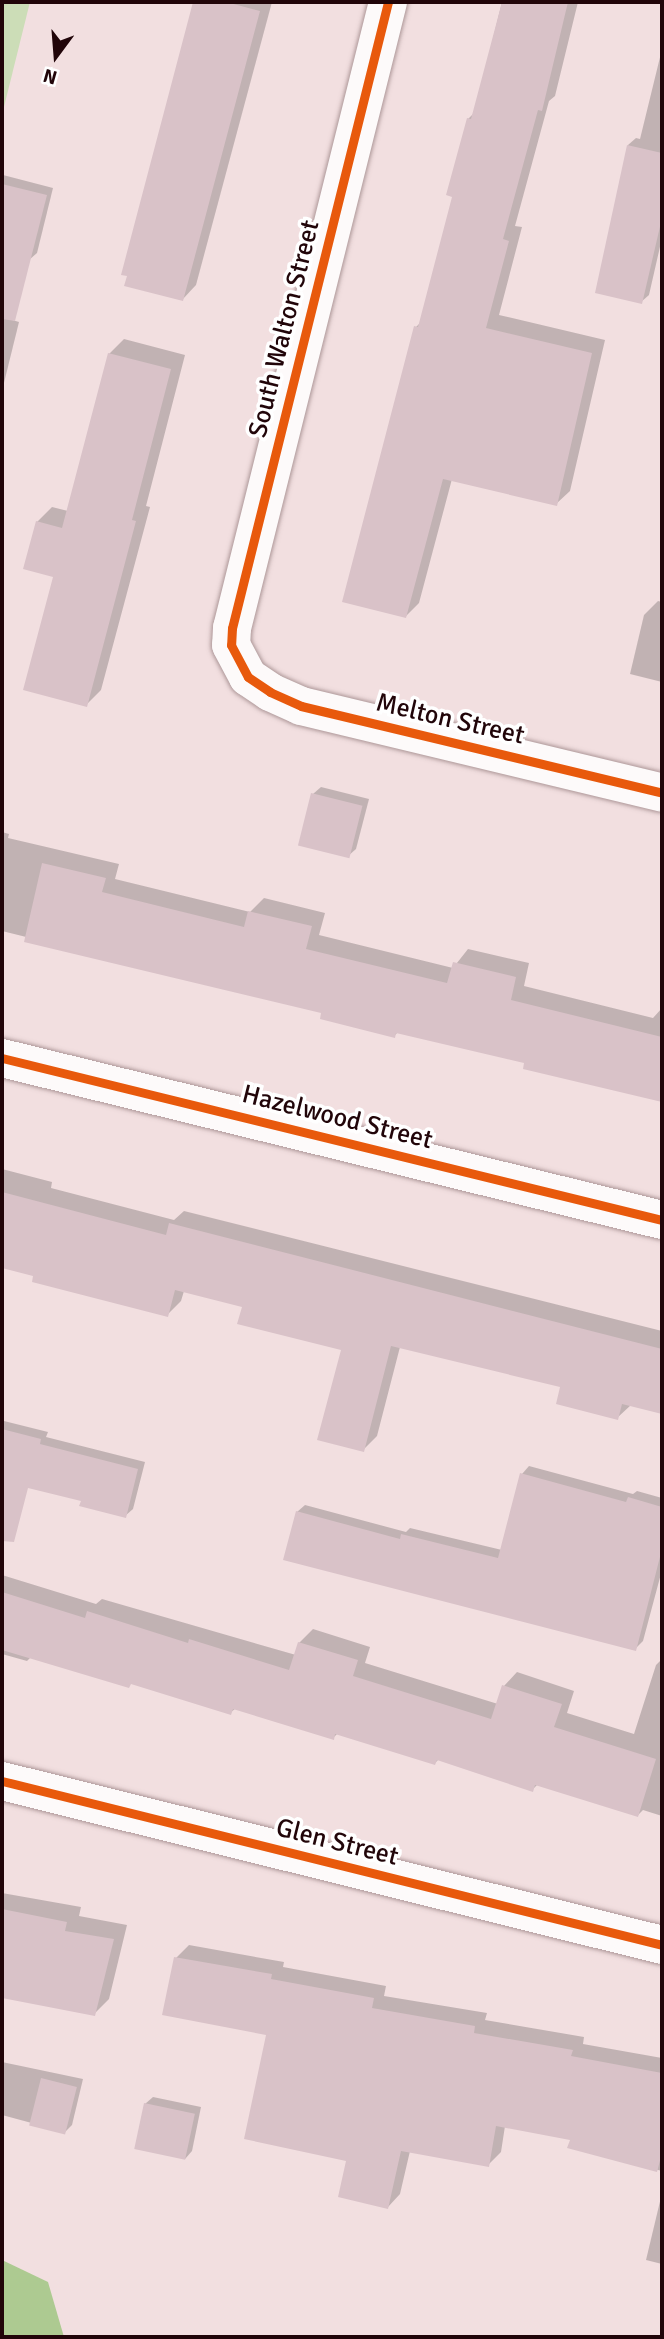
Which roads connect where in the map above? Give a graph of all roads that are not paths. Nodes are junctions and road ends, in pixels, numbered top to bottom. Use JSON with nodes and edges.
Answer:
{"nodes":[{"id":1,"x":388,"y":2,"type":"edge"},
{"id":2,"x":240,"y":665,"type":"joint"},
{"id":3,"x":662,"y":793,"type":"edge"},
{"id":4,"x":2,"y":1058,"type":"edge"},
{"id":5,"x":662,"y":1220,"type":"edge"},
{"id":6,"x":2,"y":1781,"type":"edge"},
{"id":7,"x":662,"y":1945,"type":"edge"}],
"edges":[{"from":1,"to":2,"type":"street","name":"South Walton Street"},
{"from":2,"to":3,"type":"street","name":"Melton Street"},
{"from":4,"to":5,"type":"street","name":"Hazelwood Street"},
{"from":6,"to":7,"type":"street","name":"Glen Street"}]}
